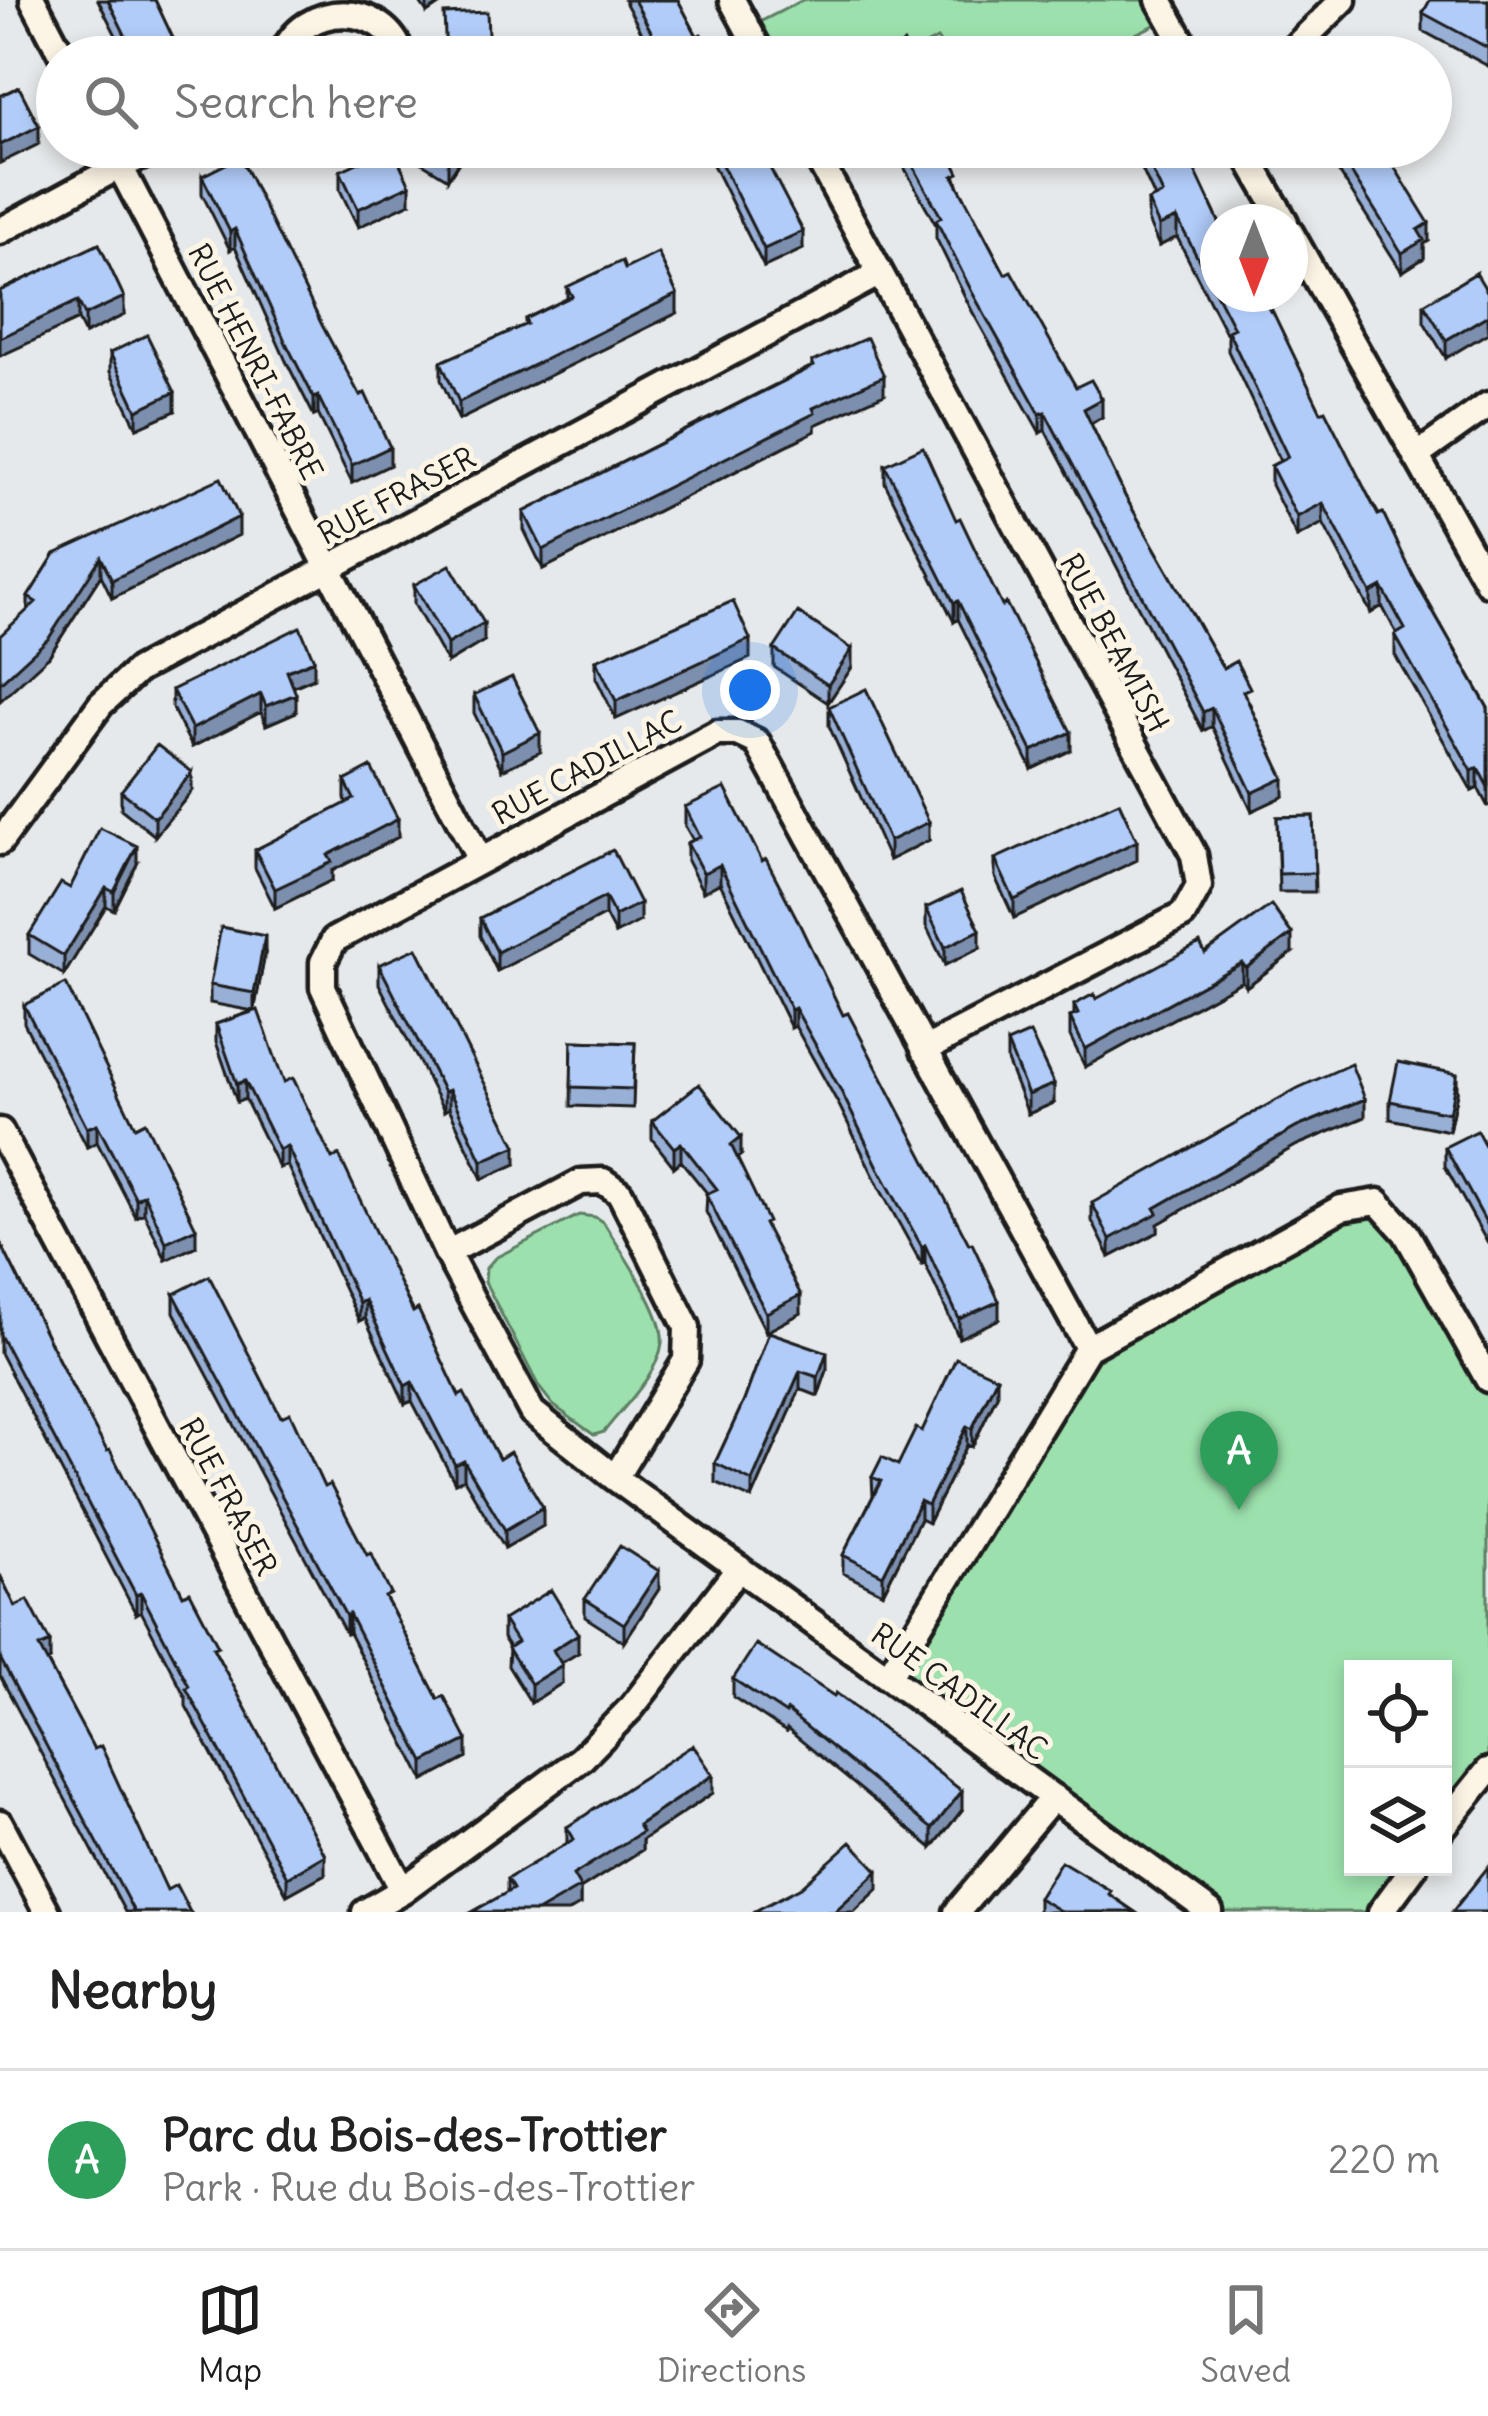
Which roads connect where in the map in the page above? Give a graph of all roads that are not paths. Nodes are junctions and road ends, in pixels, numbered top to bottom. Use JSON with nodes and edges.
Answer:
{"nodes":[{"id":1,"x":33,"y":0,"type":"edge"},
{"id":2,"x":732,"y":0,"type":"edge"},
{"id":3,"x":1159,"y":0,"type":"edge"},
{"id":4,"x":1343,"y":0,"type":"edge"},
{"id":5,"x":52,"y":36,"type":"edge"},
{"id":6,"x":290,"y":36,"type":"edge"},
{"id":7,"x":394,"y":36,"type":"edge"},
{"id":8,"x":752,"y":36,"type":"edge"},
{"id":9,"x":1179,"y":36,"type":"edge"},
{"id":10,"x":1306,"y":36,"type":"edge"},
{"id":11,"x":97,"y":168,"type":"edge"},
{"id":12,"x":121,"y":168,"type":"edge"},
{"id":13,"x":823,"y":168,"type":"edge"},
{"id":14,"x":1254,"y":168,"type":"edge"},
{"id":15,"x":1275,"y":204,"type":"edge"},
{"id":16,"x":0,"y":232,"type":"edge"},
{"id":17,"x":1308,"y":264,"type":"edge"},
{"id":18,"x":880,"y":273,"type":"junction"},
{"id":19,"x":1488,"y":405,"type":"edge"},
{"id":20,"x":1416,"y":456,"type":"junction"},
{"id":21,"x":328,"y":567,"type":"junction"},
{"id":22,"x":1488,"y":583,"type":"edge"},
{"id":23,"x":0,"y":842,"type":"edge"},
{"id":24,"x":480,"y":860,"type":"junction"},
{"id":25,"x":925,"y":1050,"type":"junction"},
{"id":26,"x":0,"y":1131,"type":"edge"},
{"id":27,"x":447,"y":1253,"type":"junction"},
{"id":28,"x":1088,"y":1348,"type":"junction"},
{"id":29,"x":1488,"y":1379,"type":"edge"},
{"id":30,"x":615,"y":1478,"type":"junction"},
{"id":31,"x":739,"y":1568,"type":"junction"},
{"id":32,"x":888,"y":1677,"type":"junction"},
{"id":33,"x":1488,"y":1771,"type":"edge"},
{"id":34,"x":1053,"y":1797,"type":"junction"},
{"id":35,"x":1452,"y":1815,"type":"edge"},
{"id":36,"x":0,"y":1823,"type":"edge"},
{"id":37,"x":1407,"y":1876,"type":"edge"},
{"id":38,"x":403,"y":1890,"type":"junction"},
{"id":39,"x":47,"y":1912,"type":"edge"},
{"id":40,"x":365,"y":1912,"type":"edge"},
{"id":41,"x":957,"y":1912,"type":"edge"},
{"id":42,"x":1210,"y":1912,"type":"edge"},
{"id":43,"x":1381,"y":1912,"type":"edge"}],
"edges":[{"from":1,"to":5,"type":"street"},
{"from":2,"to":8,"type":"street"},
{"from":3,"to":9,"type":"street"},
{"from":4,"to":10,"type":"street"},
{"from":6,"to":7,"type":"street"},
{"from":11,"to":16,"type":"street"},
{"from":12,"to":21,"type":"street","name":"RUE HENRI-FABRE"},
{"from":13,"to":18,"type":"street","name":"RUE BEAMISH"},
{"from":14,"to":15,"type":"street"},
{"from":17,"to":20,"type":"street"},
{"from":18,"to":21,"type":"street","name":"RUE FRASER"},
{"from":18,"to":25,"type":"street","name":"RUE BEAMISH"},
{"from":19,"to":20,"type":"street"},
{"from":20,"to":22,"type":"street"},
{"from":21,"to":23,"type":"street","name":"RUE FRASER"},
{"from":21,"to":24,"type":"street","name":"RUE HENRI-FABRE"},
{"from":24,"to":25,"type":"street","name":"RUE CADILLAC"},
{"from":24,"to":27,"type":"street","name":"RUE CADILLAC"},
{"from":25,"to":28,"type":"street","name":"RUE CADILLAC"},
{"from":26,"to":38,"type":"street","name":"RUE FRASER"},
{"from":27,"to":30,"type":"street","name":"RUE CADILLAC"},
{"from":27,"to":30,"type":"street"},
{"from":28,"to":29,"type":"street"},
{"from":28,"to":32,"type":"street"},
{"from":30,"to":31,"type":"street","name":"RUE CADILLAC"},
{"from":31,"to":32,"type":"street","name":"RUE CADILLAC"},
{"from":31,"to":38,"type":"street"},
{"from":32,"to":34,"type":"street","name":"RUE CADILLAC"},
{"from":33,"to":35,"type":"street"},
{"from":34,"to":41,"type":"street"},
{"from":34,"to":42,"type":"street","name":"RUE CADILLAC"},
{"from":36,"to":39,"type":"street"},
{"from":37,"to":43,"type":"street"},
{"from":38,"to":40,"type":"street"}]}
